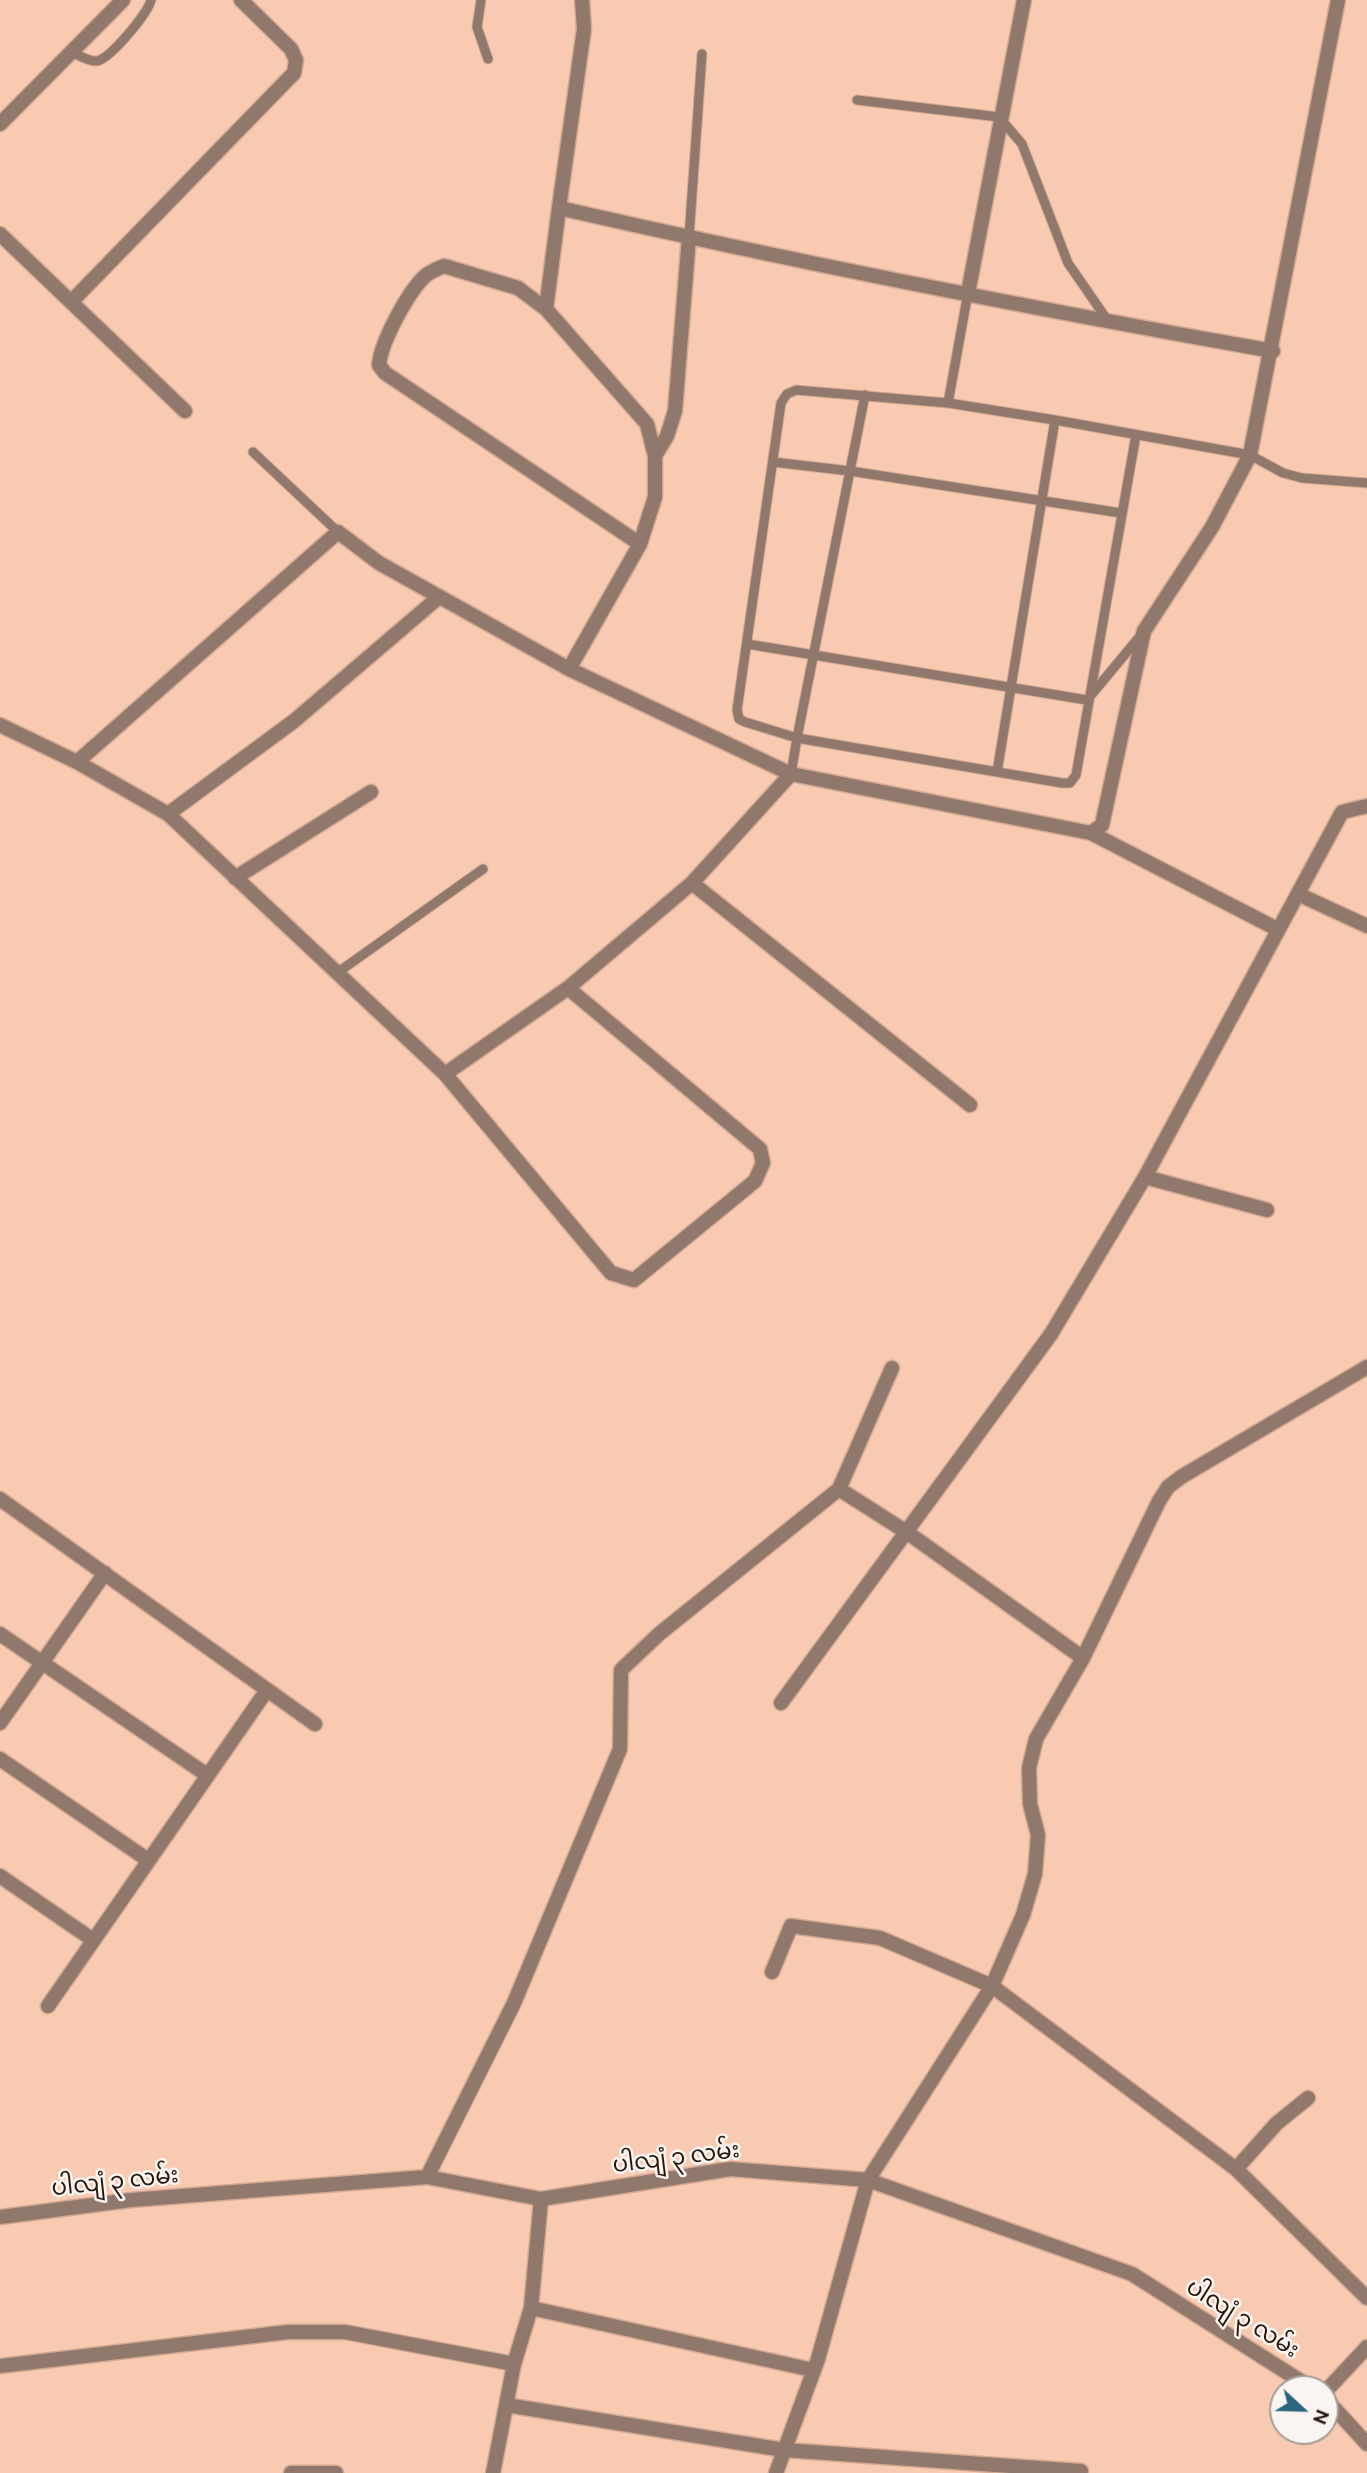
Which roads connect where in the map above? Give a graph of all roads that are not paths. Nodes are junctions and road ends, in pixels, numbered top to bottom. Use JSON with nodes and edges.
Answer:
{"nodes":[{"id":1,"x":123,"y":0,"type":"edge"},
{"id":2,"x":151,"y":0,"type":"edge"},
{"id":3,"x":241,"y":0,"type":"edge"},
{"id":4,"x":481,"y":0,"type":"edge"},
{"id":5,"x":582,"y":0,"type":"edge"},
{"id":6,"x":1024,"y":0,"type":"edge"},
{"id":7,"x":1338,"y":0,"type":"edge"},
{"id":8,"x":71,"y":52,"type":"junction"},
{"id":9,"x":702,"y":54,"type":"dead end"},
{"id":10,"x":488,"y":59,"type":"dead end"},
{"id":11,"x":857,"y":100,"type":"dead end"},
{"id":12,"x":999,"y":117,"type":"junction"},
{"id":13,"x":0,"y":124,"type":"edge"},
{"id":14,"x":559,"y":208,"type":"junction"},
{"id":15,"x":0,"y":234,"type":"edge"},
{"id":16,"x":689,"y":237,"type":"junction"},
{"id":17,"x":968,"y":293,"type":"junction"},
{"id":18,"x":71,"y":302,"type":"junction"},
{"id":19,"x":547,"y":309,"type":"junction"},
{"id":20,"x":1109,"y":322,"type":"junction"},
{"id":21,"x":1273,"y":351,"type":"junction"},
{"id":22,"x":866,"y":395,"type":"junction"},
{"id":23,"x":948,"y":403,"type":"junction"},
{"id":24,"x":186,"y":411,"type":"dead end"},
{"id":25,"x":1055,"y":420,"type":"junction"},
{"id":26,"x":1136,"y":435,"type":"junction"},
{"id":27,"x":253,"y":452,"type":"dead end"},
{"id":28,"x":1251,"y":455,"type":"junction"},
{"id":29,"x":655,"y":456,"type":"junction"},
{"id":30,"x":773,"y":462,"type":"junction"},
{"id":31,"x":850,"y":471,"type":"junction"},
{"id":32,"x":1367,"y":484,"type":"edge"},
{"id":33,"x":1041,"y":502,"type":"junction"},
{"id":34,"x":1121,"y":513,"type":"junction"},
{"id":35,"x":338,"y":532,"type":"junction"},
{"id":36,"x":640,"y":544,"type":"junction"},
{"id":37,"x":439,"y":597,"type":"junction"},
{"id":38,"x":1144,"y":631,"type":"junction"},
{"id":39,"x":747,"y":644,"type":"junction"},
{"id":40,"x":814,"y":655,"type":"junction"},
{"id":41,"x":569,"y":669,"type":"junction"},
{"id":42,"x":1010,"y":687,"type":"junction"},
{"id":43,"x":1087,"y":700,"type":"junction"},
{"id":44,"x":0,"y":725,"type":"edge"},
{"id":45,"x":797,"y":738,"type":"junction"},
{"id":46,"x":77,"y":762,"type":"junction"},
{"id":47,"x":997,"y":772,"type":"junction"},
{"id":48,"x":791,"y":774,"type":"junction"},
{"id":49,"x":371,"y":792,"type":"dead end"},
{"id":50,"x":1367,"y":806,"type":"edge"},
{"id":51,"x":168,"y":814,"type":"junction"},
{"id":52,"x":1091,"y":833,"type":"junction"},
{"id":53,"x":482,"y":869,"type":"dead end"},
{"id":54,"x":235,"y":878,"type":"junction"},
{"id":55,"x":692,"y":883,"type":"junction"},
{"id":56,"x":1300,"y":895,"type":"junction"},
{"id":57,"x":1367,"y":926,"type":"edge"},
{"id":58,"x":1277,"y":929,"type":"junction"},
{"id":59,"x":337,"y":973,"type":"junction"},
{"id":60,"x":568,"y":988,"type":"junction"},
{"id":61,"x":445,"y":1074,"type":"junction"},
{"id":62,"x":970,"y":1105,"type":"dead end"},
{"id":63,"x":1145,"y":1177,"type":"junction"},
{"id":64,"x":1267,"y":1210,"type":"dead end"},
{"id":65,"x":1367,"y":1367,"type":"edge"},
{"id":66,"x":892,"y":1368,"type":"dead end"},
{"id":67,"x":839,"y":1489,"type":"junction"},
{"id":68,"x":0,"y":1499,"type":"edge"},
{"id":69,"x":908,"y":1533,"type":"junction"},
{"id":70,"x":105,"y":1573,"type":"junction"},
{"id":71,"x":0,"y":1634,"type":"edge"},
{"id":72,"x":1083,"y":1658,"type":"junction"},
{"id":73,"x":44,"y":1663,"type":"junction"},
{"id":74,"x":267,"y":1690,"type":"junction"},
{"id":75,"x":781,"y":1703,"type":"dead end"},
{"id":76,"x":0,"y":1723,"type":"edge"},
{"id":77,"x":315,"y":1724,"type":"dead end"},
{"id":78,"x":0,"y":1759,"type":"edge"},
{"id":79,"x":207,"y":1775,"type":"junction"},
{"id":80,"x":148,"y":1860,"type":"junction"},
{"id":81,"x":0,"y":1876,"type":"edge"},
{"id":82,"x":93,"y":1940,"type":"junction"},
{"id":83,"x":772,"y":1972,"type":"dead end"},
{"id":84,"x":992,"y":1986,"type":"junction"},
{"id":85,"x":48,"y":2006,"type":"dead end"},
{"id":86,"x":1308,"y":2098,"type":"dead end"},
{"id":87,"x":1236,"y":2169,"type":"junction"},
{"id":88,"x":427,"y":2178,"type":"junction"},
{"id":89,"x":868,"y":2180,"type":"junction"},
{"id":90,"x":541,"y":2199,"type":"junction"},
{"id":91,"x":0,"y":2217,"type":"edge"},
{"id":92,"x":1367,"y":2298,"type":"edge"},
{"id":93,"x":531,"y":2308,"type":"junction"},
{"id":94,"x":1367,"y":2347,"type":"edge"},
{"id":95,"x":514,"y":2364,"type":"junction"},
{"id":96,"x":0,"y":2366,"type":"edge"},
{"id":97,"x":813,"y":2370,"type":"junction"},
{"id":98,"x":1291,"y":2375,"type":"edge"},
{"id":99,"x":1339,"y":2379,"type":"edge"},
{"id":100,"x":506,"y":2405,"type":"junction"},
{"id":101,"x":1339,"y":2411,"type":"edge"},
{"id":102,"x":1367,"y":2444,"type":"edge"},
{"id":103,"x":784,"y":2450,"type":"junction"},
{"id":104,"x":1081,"y":2471,"type":"dead end"},
{"id":105,"x":291,"y":2473,"type":"edge"},
{"id":106,"x":336,"y":2473,"type":"edge"},
{"id":107,"x":493,"y":2473,"type":"edge"},
{"id":108,"x":776,"y":2473,"type":"edge"}],
"edges":[{"from":1,"to":8,"type":"street"},
{"from":2,"to":8,"type":"lane"},
{"from":3,"to":18,"type":"street"},
{"from":4,"to":10,"type":"lane"},
{"from":5,"to":14,"type":"street"},
{"from":6,"to":12,"type":"street"},
{"from":7,"to":21,"type":"street"},
{"from":8,"to":13,"type":"street"},
{"from":9,"to":16,"type":"lane"},
{"from":11,"to":12,"type":"lane"},
{"from":12,"to":17,"type":"street"},
{"from":12,"to":20,"type":"lane"},
{"from":14,"to":16,"type":"street"},
{"from":14,"to":19,"type":"street"},
{"from":15,"to":18,"type":"street"},
{"from":16,"to":17,"type":"street"},
{"from":16,"to":29,"type":"street"},
{"from":17,"to":20,"type":"street"},
{"from":17,"to":23,"type":"lane"},
{"from":18,"to":24,"type":"street"},
{"from":19,"to":29,"type":"street"},
{"from":19,"to":36,"type":"street"},
{"from":20,"to":21,"type":"street"},
{"from":21,"to":28,"type":"street"},
{"from":22,"to":23,"type":"lane"},
{"from":22,"to":30,"type":"lane"},
{"from":22,"to":31,"type":"lane"},
{"from":23,"to":25,"type":"lane"},
{"from":25,"to":26,"type":"lane"},
{"from":25,"to":33,"type":"lane"},
{"from":26,"to":28,"type":"lane"},
{"from":26,"to":34,"type":"lane"},
{"from":27,"to":35,"type":"lane"},
{"from":28,"to":32,"type":"lane"},
{"from":28,"to":38,"type":"street"},
{"from":29,"to":36,"type":"street"},
{"from":30,"to":31,"type":"lane"},
{"from":30,"to":39,"type":"lane"},
{"from":31,"to":33,"type":"lane"},
{"from":31,"to":40,"type":"lane"},
{"from":33,"to":34,"type":"lane"},
{"from":33,"to":42,"type":"lane"},
{"from":34,"to":43,"type":"lane"},
{"from":35,"to":37,"type":"street"},
{"from":35,"to":46,"type":"street"},
{"from":36,"to":41,"type":"street"},
{"from":37,"to":41,"type":"street"},
{"from":37,"to":51,"type":"street"},
{"from":38,"to":43,"type":"lane"},
{"from":38,"to":52,"type":"street"},
{"from":39,"to":40,"type":"lane"},
{"from":39,"to":45,"type":"lane"},
{"from":40,"to":42,"type":"lane"},
{"from":40,"to":45,"type":"lane"},
{"from":41,"to":48,"type":"street"},
{"from":42,"to":43,"type":"lane"},
{"from":42,"to":47,"type":"lane"},
{"from":43,"to":47,"type":"lane"},
{"from":44,"to":46,"type":"street"},
{"from":45,"to":47,"type":"lane"},
{"from":45,"to":48,"type":"lane"},
{"from":46,"to":51,"type":"street"},
{"from":48,"to":52,"type":"street"},
{"from":48,"to":55,"type":"street"},
{"from":49,"to":54,"type":"street"},
{"from":50,"to":56,"type":"street"},
{"from":51,"to":54,"type":"street"},
{"from":52,"to":58,"type":"street"},
{"from":53,"to":59,"type":"lane"},
{"from":54,"to":59,"type":"street"},
{"from":55,"to":60,"type":"street"},
{"from":55,"to":62,"type":"street"},
{"from":56,"to":57,"type":"street"},
{"from":56,"to":58,"type":"street"},
{"from":58,"to":63,"type":"street"},
{"from":59,"to":61,"type":"street"},
{"from":60,"to":61,"type":"street"},
{"from":60,"to":61,"type":"street"},
{"from":63,"to":64,"type":"street"},
{"from":63,"to":69,"type":"street"},
{"from":65,"to":72,"type":"street"},
{"from":66,"to":67,"type":"street"},
{"from":67,"to":69,"type":"street"},
{"from":67,"to":88,"type":"street"},
{"from":68,"to":70,"type":"street"},
{"from":69,"to":72,"type":"street"},
{"from":69,"to":75,"type":"street"},
{"from":70,"to":73,"type":"street"},
{"from":70,"to":74,"type":"street"},
{"from":71,"to":73,"type":"street"},
{"from":72,"to":84,"type":"street"},
{"from":73,"to":76,"type":"street"},
{"from":73,"to":79,"type":"street"},
{"from":74,"to":77,"type":"street"},
{"from":74,"to":79,"type":"street"},
{"from":78,"to":80,"type":"street"},
{"from":79,"to":80,"type":"street"},
{"from":80,"to":82,"type":"street"},
{"from":81,"to":82,"type":"street"},
{"from":82,"to":85,"type":"street"},
{"from":83,"to":84,"type":"street"},
{"from":84,"to":87,"type":"street"},
{"from":84,"to":89,"type":"street"},
{"from":86,"to":87,"type":"street"},
{"from":87,"to":92,"type":"street"},
{"from":88,"to":90,"type":"street","name":"ပါလျံ ၃ လမ်း"},
{"from":88,"to":91,"type":"street","name":"ပါလျံ ၃ လမ်း"},
{"from":89,"to":90,"type":"street","name":"ပါလျံ ၃ လမ်း"},
{"from":89,"to":97,"type":"street"},
{"from":89,"to":98,"type":"street","name":"ပါလျံ ၃ လမ်း"},
{"from":90,"to":93,"type":"street"},
{"from":93,"to":95,"type":"street"},
{"from":93,"to":97,"type":"street"},
{"from":94,"to":99,"type":"street"},
{"from":95,"to":96,"type":"street"},
{"from":95,"to":100,"type":"street"},
{"from":97,"to":103,"type":"street"},
{"from":100,"to":103,"type":"street"},
{"from":100,"to":107,"type":"street"},
{"from":101,"to":102,"type":"street"},
{"from":103,"to":104,"type":"street"},
{"from":103,"to":108,"type":"street"},
{"from":105,"to":106,"type":"street"}]}
